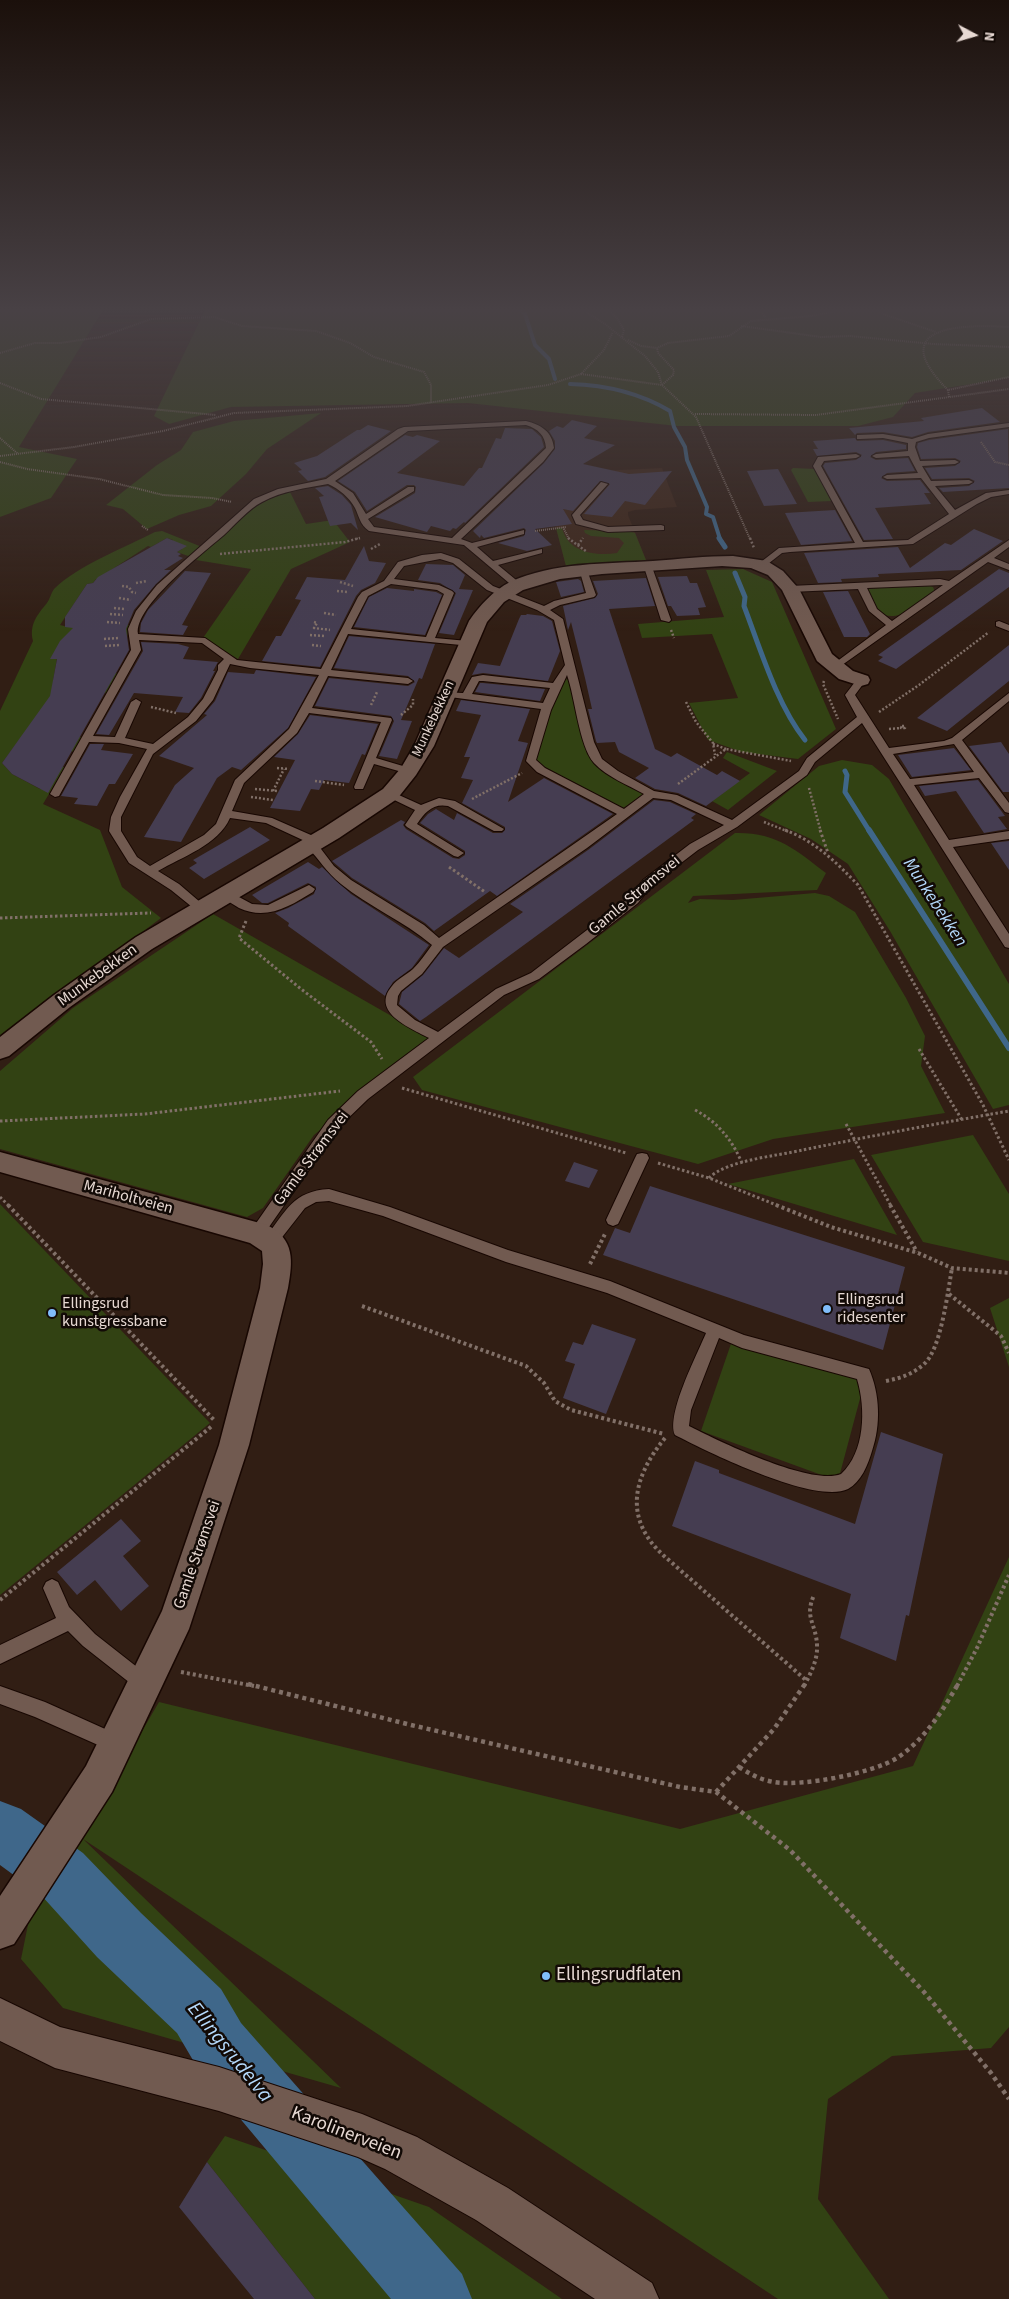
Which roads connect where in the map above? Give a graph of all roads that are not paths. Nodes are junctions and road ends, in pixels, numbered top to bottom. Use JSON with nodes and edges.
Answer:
{"nodes":[{"id":1,"x":1009,"y":425,"type":"edge"},
{"id":2,"x":860,"y":437,"type":"dead end"},
{"id":3,"x":912,"y":441,"type":"junction"},
{"id":4,"x":912,"y":453,"type":"junction"},
{"id":5,"x":856,"y":456,"type":"dead end"},
{"id":6,"x":876,"y":456,"type":"dead end"},
{"id":7,"x":955,"y":462,"type":"dead end"},
{"id":8,"x":917,"y":464,"type":"junction"},
{"id":9,"x":924,"y":475,"type":"junction"},
{"id":10,"x":887,"y":477,"type":"dead end"},
{"id":11,"x":329,"y":481,"type":"junction"},
{"id":12,"x":969,"y":482,"type":"dead end"},
{"id":13,"x":604,"y":484,"type":"dead end"},
{"id":14,"x":929,"y":484,"type":"junction"},
{"id":15,"x":411,"y":489,"type":"dead end"},
{"id":16,"x":1009,"y":492,"type":"edge"},
{"id":17,"x":953,"y":513,"type":"junction"},
{"id":18,"x":363,"y":518,"type":"junction"},
{"id":19,"x":661,"y":528,"type":"dead end"},
{"id":20,"x":521,"y":532,"type":"road end"},
{"id":21,"x":453,"y":540,"type":"junction"},
{"id":22,"x":1009,"y":543,"type":"edge"},
{"id":23,"x":470,"y":546,"type":"junction"},
{"id":24,"x":861,"y":546,"type":"junction"},
{"id":25,"x":540,"y":551,"type":"dead end"},
{"id":26,"x":441,"y":556,"type":"junction"},
{"id":27,"x":987,"y":558,"type":"junction"},
{"id":28,"x":586,"y":563,"type":"junction"},
{"id":29,"x":491,"y":564,"type":"junction"},
{"id":30,"x":761,"y":565,"type":"junction"},
{"id":31,"x":648,"y":567,"type":"junction"},
{"id":32,"x":1009,"y":567,"type":"edge"},
{"id":33,"x":389,"y":581,"type":"junction"},
{"id":34,"x":950,"y":584,"type":"junction"},
{"id":35,"x":862,"y":586,"type":"junction"},
{"id":36,"x":790,"y":589,"type":"junction"},
{"id":37,"x":511,"y":590,"type":"junction"},
{"id":38,"x":544,"y":610,"type":"junction"},
{"id":39,"x":666,"y":620,"type":"dead end"},
{"id":40,"x":999,"y":624,"type":"road end"},
{"id":41,"x":892,"y":625,"type":"junction"},
{"id":42,"x":1009,"y":628,"type":"edge"},
{"id":43,"x":344,"y":630,"type":"junction"},
{"id":44,"x":134,"y":637,"type":"junction"},
{"id":45,"x":429,"y":640,"type":"junction"},
{"id":46,"x":468,"y":644,"type":"junction"},
{"id":47,"x":229,"y":659,"type":"junction"},
{"id":48,"x":570,"y":665,"type":"junction"},
{"id":49,"x":835,"y":667,"type":"junction"},
{"id":50,"x":325,"y":672,"type":"junction"},
{"id":51,"x":861,"y":680,"type":"joint"},
{"id":52,"x":408,"y":681,"type":"dead end"},
{"id":53,"x":557,"y":686,"type":"junction"},
{"id":54,"x":446,"y":694,"type":"junction"},
{"id":55,"x":1009,"y":696,"type":"edge"},
{"id":56,"x":466,"y":697,"type":"junction"},
{"id":57,"x":136,"y":703,"type":"road end"},
{"id":58,"x":548,"y":707,"type":"junction"},
{"id":59,"x":306,"y":710,"type":"junction"},
{"id":60,"x":863,"y":717,"type":"junction"},
{"id":61,"x":87,"y":739,"type":"junction"},
{"id":62,"x":118,"y":740,"type":"junction"},
{"id":63,"x":956,"y":740,"type":"junction"},
{"id":64,"x":155,"y":747,"type":"junction"},
{"id":65,"x":886,"y":752,"type":"junction"},
{"id":66,"x":370,"y":759,"type":"junction"},
{"id":67,"x":409,"y":770,"type":"junction"},
{"id":68,"x":982,"y":774,"type":"junction"},
{"id":69,"x":907,"y":783,"type":"junction"},
{"id":70,"x":359,"y":787,"type":"road end"},
{"id":71,"x":56,"y":794,"type":"dead end"},
{"id":72,"x":390,"y":794,"type":"junction"},
{"id":73,"x":656,"y":795,"type":"junction"},
{"id":74,"x":421,"y":809,"type":"junction"},
{"id":75,"x":1009,"y":810,"type":"edge"},
{"id":76,"x":227,"y":814,"type":"junction"},
{"id":77,"x":624,"y":814,"type":"junction"},
{"id":78,"x":733,"y":825,"type":"junction"},
{"id":79,"x":498,"y":830,"type":"dead end"},
{"id":80,"x":1009,"y":835,"type":"edge"},
{"id":81,"x":314,"y":843,"type":"junction"},
{"id":82,"x":946,"y":844,"type":"junction"},
{"id":83,"x":458,"y":853,"type":"road end"},
{"id":84,"x":151,"y":870,"type":"junction"},
{"id":85,"x":310,"y":888,"type":"dead end"},
{"id":86,"x":226,"y":894,"type":"junction"},
{"id":87,"x":201,"y":908,"type":"junction"},
{"id":88,"x":1009,"y":922,"type":"edge"},
{"id":89,"x":996,"y":924,"type":"junction"},
{"id":90,"x":439,"y":944,"type":"junction"},
{"id":91,"x":1009,"y":944,"type":"edge"},
{"id":92,"x":439,"y":1038,"type":"junction"},
{"id":93,"x":0,"y":1050,"type":"edge"},
{"id":94,"x":642,"y":1158,"type":"road end"},
{"id":95,"x":0,"y":1162,"type":"edge"},
{"id":96,"x":612,"y":1220,"type":"road end"},
{"id":97,"x":264,"y":1237,"type":"junction"},
{"id":98,"x":714,"y":1331,"type":"junction"},
{"id":99,"x":52,"y":1588,"type":"dead end"},
{"id":100,"x":70,"y":1620,"type":"junction"},
{"id":101,"x":0,"y":1656,"type":"edge"},
{"id":102,"x":150,"y":1676,"type":"junction"},
{"id":103,"x":0,"y":1695,"type":"edge"},
{"id":104,"x":116,"y":1744,"type":"junction"},
{"id":105,"x":0,"y":1930,"type":"edge"},
{"id":106,"x":0,"y":2019,"type":"edge"},
{"id":107,"x":636,"y":2299,"type":"edge"}],
"edges":[{"from":1,"to":3,"type":"lane"},
{"from":2,"to":3,"type":"lane"},
{"from":3,"to":4,"type":"lane"},
{"from":4,"to":6,"type":"lane"},
{"from":4,"to":8,"type":"lane"},
{"from":5,"to":24,"type":"lane"},
{"from":7,"to":8,"type":"lane"},
{"from":8,"to":9,"type":"lane"},
{"from":9,"to":10,"type":"lane"},
{"from":9,"to":14,"type":"lane"},
{"from":11,"to":18,"type":"lane"},
{"from":11,"to":21,"type":"lane"},
{"from":11,"to":44,"type":"lane"},
{"from":12,"to":14,"type":"lane"},
{"from":13,"to":19,"type":"lane"},
{"from":14,"to":17,"type":"lane"},
{"from":15,"to":18,"type":"lane"},
{"from":16,"to":17,"type":"lane"},
{"from":17,"to":24,"type":"lane"},
{"from":18,"to":21,"type":"lane"},
{"from":20,"to":23,"type":"lane"},
{"from":21,"to":23,"type":"lane"},
{"from":21,"to":26,"type":"lane"},
{"from":22,"to":27,"type":"lane"},
{"from":23,"to":29,"type":"lane"},
{"from":24,"to":30,"type":"lane"},
{"from":25,"to":29,"type":"lane"},
{"from":26,"to":33,"type":"lane"},
{"from":26,"to":37,"type":"lane"},
{"from":27,"to":32,"type":"lane"},
{"from":27,"to":34,"type":"lane"},
{"from":28,"to":31,"type":"street","name":"Munkebekken"},
{"from":28,"to":37,"type":"street","name":"Munkebekken"},
{"from":28,"to":38,"type":"lane"},
{"from":29,"to":37,"type":"lane"},
{"from":30,"to":31,"type":"street","name":"Munkebekken"},
{"from":30,"to":36,"type":"street","name":"Munkebekken"},
{"from":31,"to":39,"type":"lane"},
{"from":33,"to":43,"type":"lane"},
{"from":33,"to":45,"type":"lane"},
{"from":34,"to":35,"type":"lane"},
{"from":34,"to":41,"type":"lane"},
{"from":35,"to":36,"type":"lane"},
{"from":35,"to":41,"type":"lane"},
{"from":36,"to":49,"type":"street","name":"Munkebekken"},
{"from":37,"to":38,"type":"lane"},
{"from":37,"to":46,"type":"street","name":"Munkebekken"},
{"from":38,"to":48,"type":"lane"},
{"from":40,"to":42,"type":"lane"},
{"from":41,"to":49,"type":"lane"},
{"from":43,"to":45,"type":"lane"},
{"from":43,"to":50,"type":"lane"},
{"from":44,"to":47,"type":"lane"},
{"from":44,"to":61,"type":"lane"},
{"from":45,"to":46,"type":"lane"},
{"from":46,"to":54,"type":"street","name":"Munkebekken"},
{"from":47,"to":50,"type":"lane"},
{"from":47,"to":64,"type":"lane"},
{"from":48,"to":53,"type":"lane"},
{"from":48,"to":73,"type":"lane"},
{"from":49,"to":51,"type":"street","name":"Munkebekken"},
{"from":50,"to":52,"type":"lane"},
{"from":50,"to":59,"type":"lane"},
{"from":51,"to":60,"type":"lane","name":"Munkebekken"},
{"from":53,"to":56,"type":"lane"},
{"from":53,"to":58,"type":"lane"},
{"from":54,"to":56,"type":"lane"},
{"from":54,"to":67,"type":"street","name":"Munkebekken"},
{"from":55,"to":63,"type":"lane"},
{"from":56,"to":58,"type":"lane"},
{"from":57,"to":62,"type":"lane"},
{"from":58,"to":77,"type":"lane"},
{"from":59,"to":66,"type":"lane"},
{"from":59,"to":76,"type":"lane"},
{"from":60,"to":65,"type":"lane","name":"Munkebekken"},
{"from":60,"to":78,"type":"lane","name":"Gamle Strømsvei"},
{"from":61,"to":62,"type":"lane"},
{"from":61,"to":71,"type":"lane"},
{"from":62,"to":64,"type":"lane"},
{"from":63,"to":65,"type":"lane"},
{"from":63,"to":68,"type":"lane"},
{"from":64,"to":84,"type":"lane"},
{"from":65,"to":69,"type":"lane","name":"Munkebekken"},
{"from":66,"to":67,"type":"lane"},
{"from":66,"to":70,"type":"lane"},
{"from":67,"to":72,"type":"street","name":"Munkebekken"},
{"from":68,"to":69,"type":"lane"},
{"from":68,"to":75,"type":"lane"},
{"from":69,"to":82,"type":"lane","name":"Munkebekken"},
{"from":72,"to":74,"type":"lane"},
{"from":72,"to":81,"type":"street","name":"Munkebekken"},
{"from":73,"to":77,"type":"lane"},
{"from":73,"to":78,"type":"lane"},
{"from":74,"to":79,"type":"lane"},
{"from":74,"to":83,"type":"lane"},
{"from":76,"to":81,"type":"lane"},
{"from":76,"to":84,"type":"lane"},
{"from":77,"to":90,"type":"lane"},
{"from":78,"to":92,"type":"lane","name":"Gamle Strømsvei"},
{"from":80,"to":82,"type":"lane"},
{"from":81,"to":86,"type":"street","name":"Munkebekken"},
{"from":81,"to":90,"type":"lane"},
{"from":82,"to":89,"type":"lane","name":"Munkebekken"},
{"from":84,"to":87,"type":"lane"},
{"from":85,"to":86,"type":"lane"},
{"from":86,"to":87,"type":"street","name":"Munkebekken"},
{"from":87,"to":93,"type":"street","name":"Munkebekken"},
{"from":88,"to":89,"type":"lane"},
{"from":89,"to":91,"type":"lane","name":"Munkebekken"},
{"from":90,"to":92,"type":"lane"},
{"from":92,"to":97,"type":"lane","name":"Gamle Strømsvei"},
{"from":94,"to":96,"type":"lane"},
{"from":95,"to":97,"type":"street","name":"Mariholtveien"},
{"from":97,"to":98,"type":"lane"},
{"from":97,"to":102,"type":"street","name":"Gamle Strømsvei"},
{"from":98,"to":98,"type":"lane"},
{"from":99,"to":100,"type":"lane"},
{"from":100,"to":101,"type":"lane"},
{"from":100,"to":102,"type":"lane"},
{"from":102,"to":104,"type":"street","name":"Gamle Strømsvei"},
{"from":103,"to":104,"type":"lane"},
{"from":104,"to":105,"type":"street","name":"Gamle Strømsvei"},
{"from":106,"to":107,"type":"street","name":"Karolinerveien"}]}
